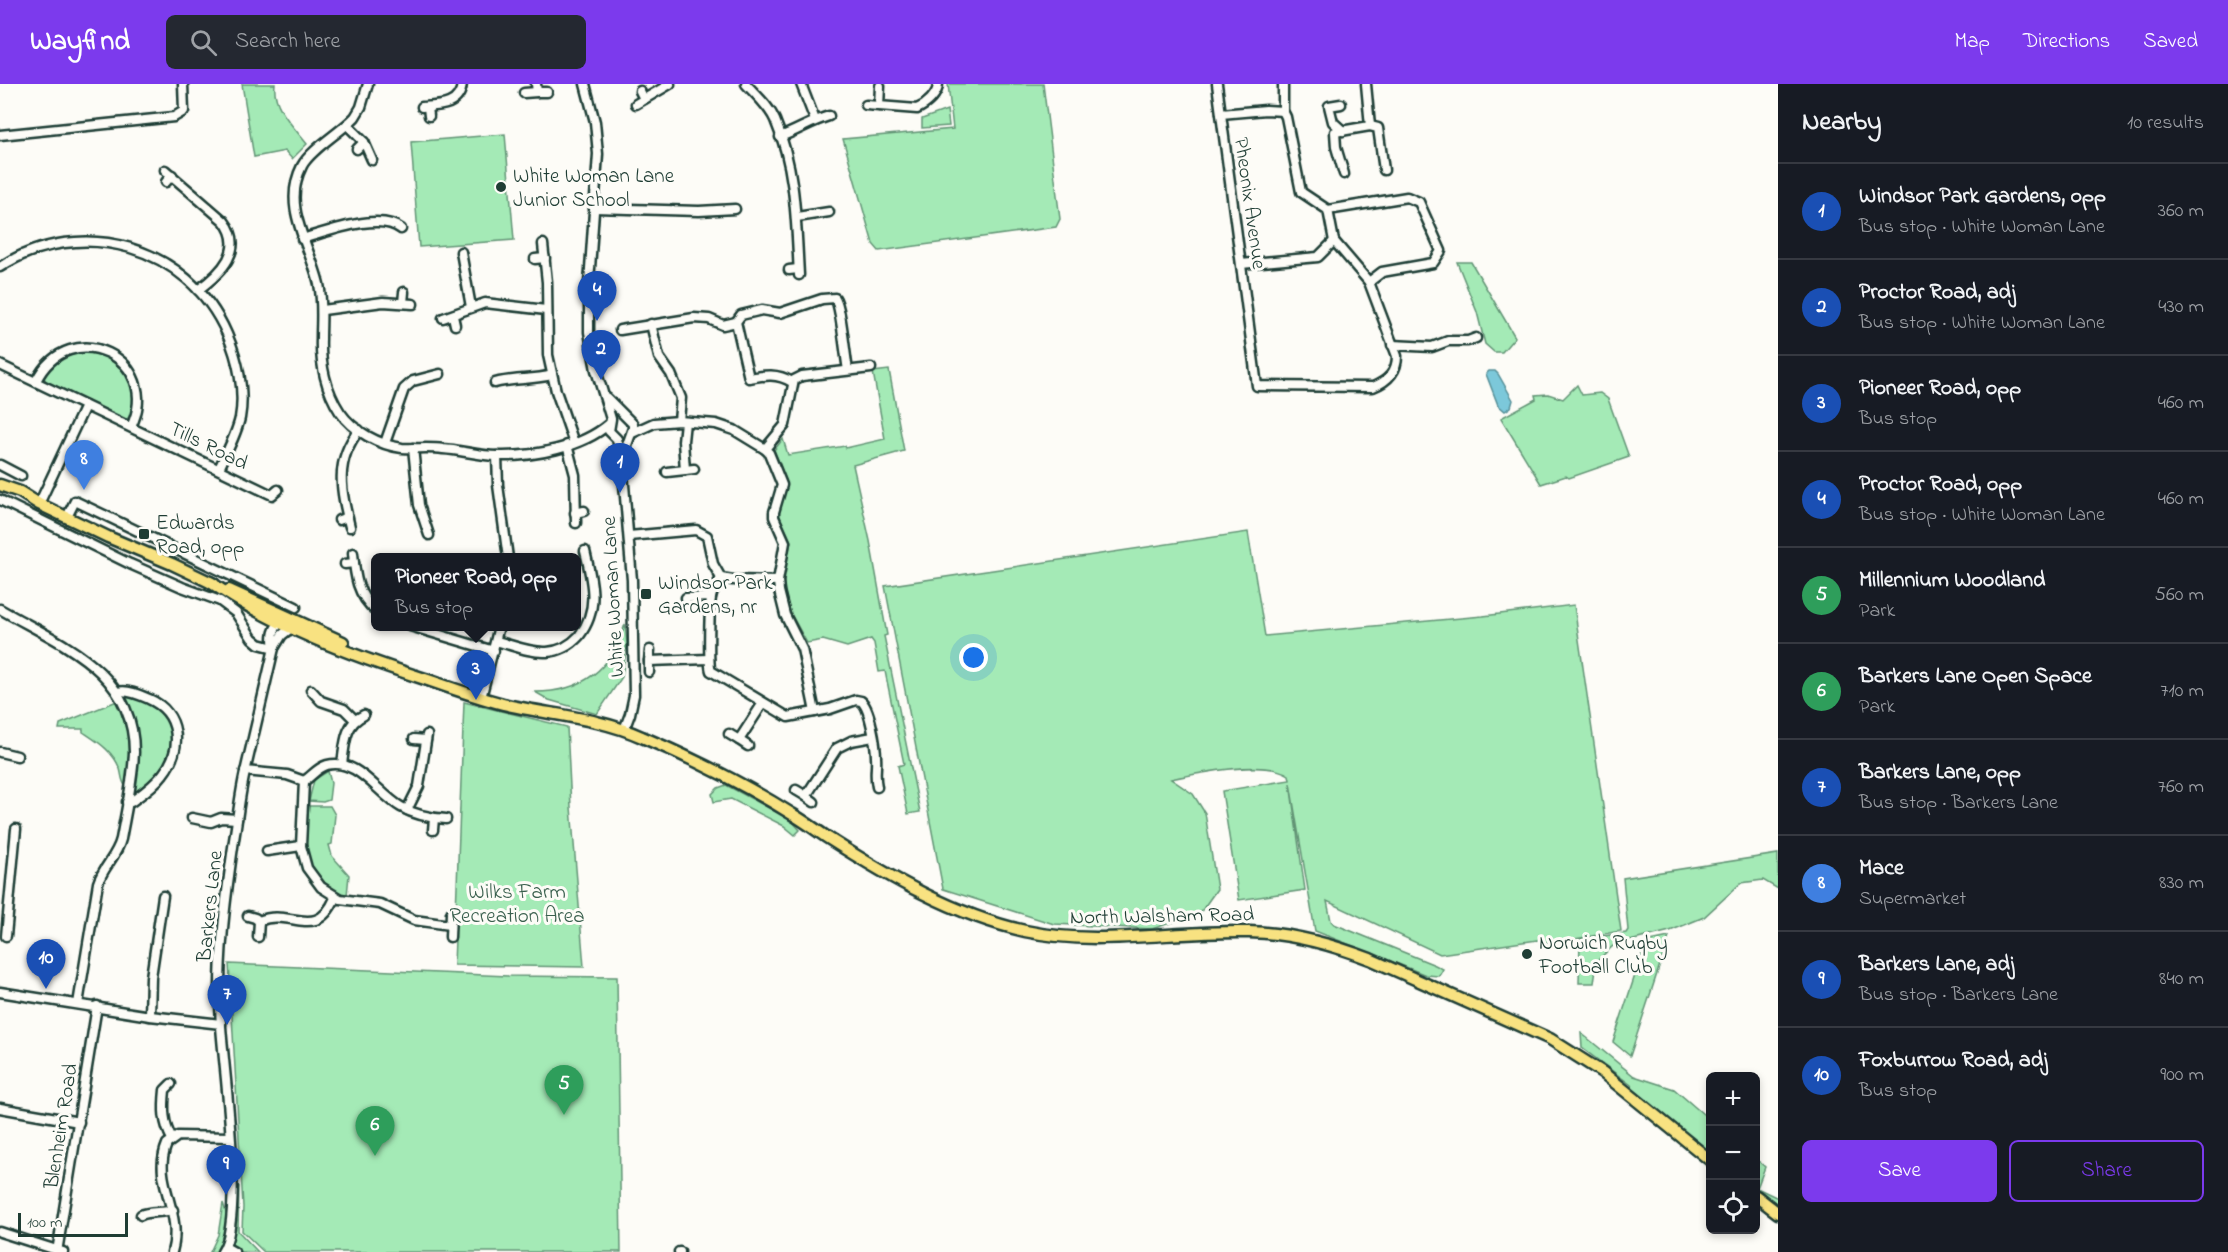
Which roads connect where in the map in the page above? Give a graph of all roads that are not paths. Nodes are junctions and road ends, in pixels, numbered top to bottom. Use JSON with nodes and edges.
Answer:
{"nodes":[{"id":1,"x":183,"y":84,"type":"edge"},
{"id":2,"x":368,"y":84,"type":"edge"},
{"id":3,"x":462,"y":84,"type":"edge"},
{"id":4,"x":585,"y":84,"type":"edge"},
{"id":5,"x":670,"y":84,"type":"edge"},
{"id":6,"x":746,"y":84,"type":"edge"},
{"id":7,"x":801,"y":84,"type":"edge"},
{"id":8,"x":938,"y":84,"type":"edge"},
{"id":9,"x":1217,"y":84,"type":"edge"},
{"id":10,"x":1283,"y":84,"type":"edge"},
{"id":11,"x":1366,"y":84,"type":"edge"},
{"id":12,"x":880,"y":86,"type":"dead end"},
{"id":13,"x":536,"y":88,"type":"edge"},
{"id":14,"x":548,"y":92,"type":"dead end"},
{"id":15,"x":524,"y":93,"type":"dead end"},
{"id":16,"x":640,"y":98,"type":"dead end"},
{"id":17,"x":1341,"y":104,"type":"dead end"},
{"id":18,"x":866,"y":105,"type":"dead end"},
{"id":19,"x":879,"y":106,"type":"junction"},
{"id":20,"x":426,"y":110,"type":"dead end"},
{"id":21,"x":1283,"y":111,"type":"junction"},
{"id":22,"x":1221,"y":114,"type":"junction"},
{"id":23,"x":829,"y":116,"type":"dead end"},
{"id":24,"x":815,"y":120,"type":"junction"},
{"id":25,"x":347,"y":125,"type":"junction"},
{"id":26,"x":1370,"y":126,"type":"junction"},
{"id":27,"x":1343,"y":131,"type":"junction"},
{"id":28,"x":0,"y":135,"type":"edge"},
{"id":29,"x":780,"y":136,"type":"junction"},
{"id":30,"x":372,"y":160,"type":"dead end"},
{"id":31,"x":1384,"y":170,"type":"dead end"},
{"id":32,"x":1344,"y":174,"type":"dead end"},
{"id":33,"x":168,"y":176,"type":"dead end"},
{"id":34,"x":594,"y":208,"type":"junction"},
{"id":35,"x":735,"y":209,"type":"dead end"},
{"id":36,"x":1328,"y":210,"type":"junction"},
{"id":37,"x":829,"y":212,"type":"dead end"},
{"id":38,"x":797,"y":217,"type":"junction"},
{"id":39,"x":396,"y":229,"type":"dead end"},
{"id":40,"x":302,"y":239,"type":"junction"},
{"id":41,"x":1334,"y":241,"type":"junction"},
{"id":42,"x":543,"y":244,"type":"dead end"},
{"id":43,"x":460,"y":252,"type":"dead end"},
{"id":44,"x":1241,"y":264,"type":"junction"},
{"id":45,"x":0,"y":267,"type":"edge"},
{"id":46,"x":795,"y":271,"type":"dead end"},
{"id":47,"x":1369,"y":282,"type":"junction"},
{"id":48,"x":198,"y":290,"type":"junction"},
{"id":49,"x":404,"y":292,"type":"dead end"},
{"id":50,"x":471,"y":306,"type":"junction"},
{"id":51,"x":323,"y":310,"type":"junction"},
{"id":52,"x":546,"y":310,"type":"junction"},
{"id":53,"x":443,"y":318,"type":"dead end"},
{"id":54,"x":736,"y":322,"type":"junction"},
{"id":55,"x":651,"y":324,"type":"junction"},
{"id":56,"x":620,"y":330,"type":"dead end"},
{"id":57,"x":1471,"y":342,"type":"dead end"},
{"id":58,"x":1392,"y":345,"type":"junction"},
{"id":59,"x":0,"y":365,"type":"edge"},
{"id":60,"x":871,"y":368,"type":"dead end"},
{"id":61,"x":848,"y":370,"type":"junction"},
{"id":62,"x":440,"y":374,"type":"dead end"},
{"id":63,"x":552,"y":375,"type":"junction"},
{"id":64,"x":36,"y":381,"type":"junction"},
{"id":65,"x":792,"y":382,"type":"junction"},
{"id":66,"x":495,"y":383,"type":"dead end"},
{"id":67,"x":605,"y":396,"type":"junction"},
{"id":68,"x":85,"y":406,"type":"junction"},
{"id":69,"x":627,"y":417,"type":"junction"},
{"id":70,"x":610,"y":422,"type":"junction"},
{"id":71,"x":682,"y":422,"type":"junction"},
{"id":72,"x":654,"y":423,"type":"junction"},
{"id":73,"x":131,"y":427,"type":"junction"},
{"id":74,"x":359,"y":430,"type":"junction"},
{"id":75,"x":631,"y":435,"type":"junction"},
{"id":76,"x":614,"y":438,"type":"junction"},
{"id":77,"x":583,"y":439,"type":"junction"},
{"id":78,"x":385,"y":443,"type":"junction"},
{"id":79,"x":571,"y":444,"type":"junction"},
{"id":80,"x":413,"y":448,"type":"junction"},
{"id":81,"x":765,"y":448,"type":"junction"},
{"id":82,"x":497,"y":456,"type":"junction"},
{"id":83,"x":622,"y":460,"type":"junction"},
{"id":84,"x":0,"y":465,"type":"edge"},
{"id":85,"x":219,"y":469,"type":"junction"},
{"id":86,"x":667,"y":472,"type":"dead end"},
{"id":87,"x":21,"y":476,"type":"dead end"},
{"id":88,"x":0,"y":485,"type":"edge"},
{"id":89,"x":274,"y":495,"type":"dead end"},
{"id":90,"x":0,"y":500,"type":"edge"},
{"id":91,"x":39,"y":504,"type":"junction"},
{"id":92,"x":67,"y":517,"type":"junction"},
{"id":93,"x":576,"y":523,"type":"dead end"},
{"id":94,"x":350,"y":527,"type":"dead end"},
{"id":95,"x":429,"y":535,"type":"dead end"},
{"id":96,"x":628,"y":536,"type":"junction"},
{"id":97,"x":176,"y":549,"type":"junction"},
{"id":98,"x":353,"y":553,"type":"dead end"},
{"id":99,"x":507,"y":553,"type":"edge"},
{"id":100,"x":589,"y":556,"type":"dead end"},
{"id":101,"x":172,"y":564,"type":"junction"},
{"id":102,"x":721,"y":578,"type":"junction"},
{"id":103,"x":778,"y":581,"type":"junction"},
{"id":104,"x":711,"y":597,"type":"junction"},
{"id":105,"x":686,"y":598,"type":"dead end"},
{"id":106,"x":371,"y":606,"type":"edge"},
{"id":107,"x":296,"y":608,"type":"dead end"},
{"id":108,"x":0,"y":609,"type":"edge"},
{"id":109,"x":286,"y":623,"type":"junction"},
{"id":110,"x":433,"y":631,"type":"edge"},
{"id":111,"x":498,"y":631,"type":"edge"},
{"id":112,"x":496,"y":641,"type":"junction"},
{"id":113,"x":274,"y":648,"type":"junction"},
{"id":114,"x":650,"y":650,"type":"dead end"},
{"id":115,"x":494,"y":651,"type":"junction"},
{"id":116,"x":709,"y":659,"type":"junction"},
{"id":117,"x":650,"y":661,"type":"junction"},
{"id":118,"x":649,"y":672,"type":"dead end"},
{"id":119,"x":311,"y":690,"type":"dead end"},
{"id":120,"x":118,"y":692,"type":"junction"},
{"id":121,"x":481,"y":698,"type":"junction"},
{"id":122,"x":763,"y":703,"type":"junction"},
{"id":123,"x":816,"y":712,"type":"junction"},
{"id":124,"x":364,"y":715,"type":"dead end"},
{"id":125,"x":355,"y":720,"type":"junction"},
{"id":126,"x":624,"y":730,"type":"junction"},
{"id":127,"x":729,"y":734,"type":"dead end"},
{"id":128,"x":873,"y":737,"type":"junction"},
{"id":129,"x":414,"y":739,"type":"dead end"},
{"id":130,"x":739,"y":740,"type":"junction"},
{"id":131,"x":748,"y":746,"type":"dead end"},
{"id":132,"x":0,"y":752,"type":"edge"},
{"id":133,"x":17,"y":756,"type":"dead end"},
{"id":134,"x":342,"y":764,"type":"junction"},
{"id":135,"x":245,"y":771,"type":"junction"},
{"id":136,"x":304,"y":781,"type":"junction"},
{"id":137,"x":877,"y":787,"type":"dead end"},
{"id":138,"x":796,"y":790,"type":"dead end"},
{"id":139,"x":806,"y":796,"type":"junction"},
{"id":140,"x":127,"y":802,"type":"junction"},
{"id":141,"x":814,"y":802,"type":"dead end"},
{"id":142,"x":407,"y":810,"type":"junction"},
{"id":143,"x":192,"y":818,"type":"dead end"},
{"id":144,"x":434,"y":818,"type":"junction"},
{"id":145,"x":237,"y":819,"type":"junction"},
{"id":146,"x":446,"y":819,"type":"dead end"},
{"id":147,"x":16,"y":829,"type":"dead end"},
{"id":148,"x":433,"y":830,"type":"dead end"},
{"id":149,"x":301,"y":846,"type":"junction"},
{"id":150,"x":267,"y":851,"type":"dead end"},
{"id":151,"x":0,"y":881,"type":"edge"},
{"id":152,"x":11,"y":882,"type":"junction"},
{"id":153,"x":163,"y":896,"type":"dead end"},
{"id":154,"x":335,"y":898,"type":"junction"},
{"id":155,"x":451,"y":913,"type":"dead end"},
{"id":156,"x":248,"y":916,"type":"dead end"},
{"id":157,"x":259,"y":921,"type":"junction"},
{"id":158,"x":450,"y":925,"type":"junction"},
{"id":159,"x":6,"y":936,"type":"dead end"},
{"id":160,"x":258,"y":937,"type":"dead end"},
{"id":161,"x":450,"y":937,"type":"dead end"},
{"id":162,"x":0,"y":992,"type":"edge"},
{"id":163,"x":78,"y":1004,"type":"junction"},
{"id":164,"x":97,"y":1006,"type":"junction"},
{"id":165,"x":150,"y":1016,"type":"junction"},
{"id":166,"x":221,"y":1024,"type":"junction"},
{"id":167,"x":171,"y":1084,"type":"dead end"},
{"id":168,"x":0,"y":1108,"type":"edge"},
{"id":169,"x":79,"y":1122,"type":"junction"},
{"id":170,"x":230,"y":1137,"type":"junction"},
{"id":171,"x":172,"y":1139,"type":"junction"},
{"id":172,"x":1706,"y":1157,"type":"edge"},
{"id":173,"x":1760,"y":1200,"type":"edge"},
{"id":174,"x":173,"y":1210,"type":"junction"},
{"id":175,"x":1778,"y":1213,"type":"edge"},
{"id":176,"x":141,"y":1215,"type":"dead end"},
{"id":177,"x":0,"y":1232,"type":"edge"},
{"id":178,"x":224,"y":1250,"type":"edge"},
{"id":179,"x":59,"y":1251,"type":"edge"},
{"id":180,"x":172,"y":1252,"type":"edge"},
{"id":181,"x":234,"y":1252,"type":"edge"}],
"edges":[{"from":1,"to":28,"type":"street"},
{"from":2,"to":25,"type":"street"},
{"from":3,"to":20,"type":"street"},
{"from":4,"to":34,"type":"street","name":"White Woman Lane"},
{"from":5,"to":16,"type":"street"},
{"from":6,"to":29,"type":"street"},
{"from":7,"to":24,"type":"street"},
{"from":8,"to":19,"type":"street"},
{"from":9,"to":22,"type":"street","name":"Pheonix Avenue"},
{"from":10,"to":21,"type":"street"},
{"from":11,"to":26,"type":"street"},
{"from":12,"to":19,"type":"street"},
{"from":13,"to":14,"type":"street"},
{"from":13,"to":15,"type":"street"},
{"from":17,"to":27,"type":"street"},
{"from":18,"to":19,"type":"street"},
{"from":21,"to":22,"type":"street"},
{"from":21,"to":36,"type":"street"},
{"from":22,"to":44,"type":"street","name":"Pheonix Avenue"},
{"from":23,"to":24,"type":"street"},
{"from":24,"to":29,"type":"street"},
{"from":25,"to":30,"type":"street"},
{"from":25,"to":40,"type":"street"},
{"from":26,"to":27,"type":"street"},
{"from":26,"to":31,"type":"street"},
{"from":27,"to":32,"type":"street"},
{"from":29,"to":38,"type":"street"},
{"from":33,"to":48,"type":"street"},
{"from":34,"to":35,"type":"street"},
{"from":34,"to":67,"type":"street","name":"White Woman Lane"},
{"from":36,"to":41,"type":"street"},
{"from":36,"to":47,"type":"street"},
{"from":37,"to":38,"type":"street"},
{"from":38,"to":46,"type":"street"},
{"from":39,"to":40,"type":"street"},
{"from":40,"to":51,"type":"street"},
{"from":41,"to":44,"type":"street"},
{"from":41,"to":47,"type":"street"},
{"from":42,"to":52,"type":"street"},
{"from":43,"to":50,"type":"street"},
{"from":44,"to":58,"type":"street","name":"Pheonix Avenue"},
{"from":45,"to":48,"type":"street"},
{"from":47,"to":58,"type":"street"},
{"from":48,"to":85,"type":"street"},
{"from":49,"to":51,"type":"street"},
{"from":50,"to":52,"type":"street"},
{"from":50,"to":53,"type":"street"},
{"from":51,"to":74,"type":"street"},
{"from":52,"to":63,"type":"street"},
{"from":54,"to":55,"type":"street"},
{"from":54,"to":61,"type":"street"},
{"from":54,"to":65,"type":"street"},
{"from":55,"to":56,"type":"street"},
{"from":55,"to":71,"type":"street"},
{"from":57,"to":58,"type":"street"},
{"from":59,"to":64,"type":"street","name":"Tills Road"},
{"from":60,"to":61,"type":"street"},
{"from":61,"to":65,"type":"street"},
{"from":62,"to":78,"type":"street"},
{"from":63,"to":66,"type":"street"},
{"from":63,"to":79,"type":"street"},
{"from":64,"to":68,"type":"street","name":"Tills Road"},
{"from":64,"to":73,"type":"street"},
{"from":65,"to":81,"type":"street"},
{"from":67,"to":69,"type":"street","name":"White Woman Lane"},
{"from":67,"to":70,"type":"street","name":"White Woman Lane"},
{"from":68,"to":73,"type":"street","name":"Tills Road"},
{"from":68,"to":91,"type":"street"},
{"from":69,"to":70,"type":"street"},
{"from":69,"to":72,"type":"street"},
{"from":69,"to":75,"type":"street","name":"White Woman Lane"},
{"from":70,"to":76,"type":"street","name":"White Woman Lane"},
{"from":70,"to":77,"type":"street"},
{"from":71,"to":72,"type":"street"},
{"from":71,"to":81,"type":"street"},
{"from":71,"to":86,"type":"street"},
{"from":72,"to":75,"type":"street"},
{"from":73,"to":85,"type":"street","name":"Tills Road"},
{"from":74,"to":78,"type":"street"},
{"from":74,"to":94,"type":"street"},
{"from":75,"to":76,"type":"street"},
{"from":75,"to":83,"type":"street","name":"White Woman Lane"},
{"from":76,"to":77,"type":"street"},
{"from":76,"to":83,"type":"street","name":"White Woman Lane"},
{"from":77,"to":79,"type":"street"},
{"from":78,"to":80,"type":"street"},
{"from":79,"to":82,"type":"street"},
{"from":79,"to":93,"type":"street"},
{"from":80,"to":82,"type":"street"},
{"from":80,"to":95,"type":"street"},
{"from":81,"to":103,"type":"street"},
{"from":82,"to":99,"type":"street"},
{"from":83,"to":96,"type":"street","name":"White Woman Lane"},
{"from":84,"to":87,"type":"street"},
{"from":85,"to":89,"type":"street","name":"Tills Road"},
{"from":88,"to":91,"type":"main road","name":"North Walsham Road"},
{"from":90,"to":113,"type":"street"},
{"from":91,"to":92,"type":"main road","name":"North Walsham Road"},
{"from":92,"to":97,"type":"street"},
{"from":92,"to":101,"type":"main road","name":"North Walsham Road"},
{"from":96,"to":102,"type":"street"},
{"from":96,"to":126,"type":"street","name":"White Woman Lane"},
{"from":97,"to":101,"type":"street"},
{"from":97,"to":107,"type":"street"},
{"from":98,"to":106,"type":"street"},
{"from":100,"to":112,"type":"street"},
{"from":101,"to":109,"type":"main road","name":"North Walsham Road"},
{"from":102,"to":103,"type":"street"},
{"from":102,"to":104,"type":"street"},
{"from":103,"to":123,"type":"street"},
{"from":104,"to":105,"type":"street"},
{"from":104,"to":116,"type":"street"},
{"from":108,"to":120,"type":"street"},
{"from":109,"to":113,"type":"street","name":"Barkers Lane"},
{"from":109,"to":113,"type":"street","name":"Barkers Lane"},
{"from":109,"to":121,"type":"main road","name":"North Walsham Road"},
{"from":110,"to":115,"type":"street"},
{"from":111,"to":112,"type":"street"},
{"from":112,"to":115,"type":"street"},
{"from":113,"to":135,"type":"street","name":"Barkers Lane"},
{"from":114,"to":117,"type":"street"},
{"from":115,"to":121,"type":"street"},
{"from":116,"to":117,"type":"street"},
{"from":116,"to":122,"type":"street"},
{"from":117,"to":118,"type":"street"},
{"from":119,"to":125,"type":"street"},
{"from":120,"to":140,"type":"street"},
{"from":120,"to":140,"type":"street"},
{"from":121,"to":126,"type":"main road","name":"North Walsham Road"},
{"from":122,"to":123,"type":"street"},
{"from":122,"to":130,"type":"street"},
{"from":123,"to":128,"type":"street"},
{"from":124,"to":125,"type":"street"},
{"from":125,"to":134,"type":"street"},
{"from":126,"to":172,"type":"main road","name":"North Walsham Road"},
{"from":127,"to":130,"type":"street"},
{"from":128,"to":137,"type":"street"},
{"from":128,"to":139,"type":"street"},
{"from":129,"to":142,"type":"street"},
{"from":130,"to":131,"type":"street"},
{"from":132,"to":133,"type":"street"},
{"from":134,"to":136,"type":"street"},
{"from":134,"to":142,"type":"street"},
{"from":135,"to":136,"type":"street"},
{"from":135,"to":145,"type":"street","name":"Barkers Lane"},
{"from":136,"to":149,"type":"street"},
{"from":138,"to":139,"type":"street"},
{"from":139,"to":141,"type":"street"},
{"from":140,"to":163,"type":"street"},
{"from":142,"to":144,"type":"street"},
{"from":143,"to":145,"type":"street","name":"Barkers Lane"},
{"from":144,"to":146,"type":"street"},
{"from":144,"to":148,"type":"street"},
{"from":145,"to":166,"type":"street","name":"Barkers Lane"},
{"from":147,"to":152,"type":"street"},
{"from":149,"to":150,"type":"street"},
{"from":149,"to":154,"type":"street"},
{"from":151,"to":152,"type":"street"},
{"from":152,"to":159,"type":"street"},
{"from":153,"to":165,"type":"street"},
{"from":154,"to":157,"type":"street"},
{"from":154,"to":158,"type":"street"},
{"from":155,"to":158,"type":"street"},
{"from":156,"to":157,"type":"street"},
{"from":157,"to":160,"type":"street"},
{"from":158,"to":161,"type":"street"},
{"from":162,"to":163,"type":"street"},
{"from":163,"to":164,"type":"street"},
{"from":164,"to":165,"type":"street"},
{"from":164,"to":169,"type":"street","name":"Blenheim Road"},
{"from":165,"to":166,"type":"street"},
{"from":166,"to":170,"type":"street","name":"Barkers Lane"},
{"from":167,"to":171,"type":"street"},
{"from":168,"to":169,"type":"street"},
{"from":169,"to":179,"type":"street","name":"Blenheim Road"},
{"from":170,"to":171,"type":"street"},
{"from":170,"to":178,"type":"street","name":"Barkers Lane"},
{"from":171,"to":174,"type":"street"},
{"from":173,"to":175,"type":"main road"},
{"from":174,"to":176,"type":"street"},
{"from":174,"to":180,"type":"street"},
{"from":177,"to":179,"type":"street"},
{"from":178,"to":181,"type":"street"}]}
